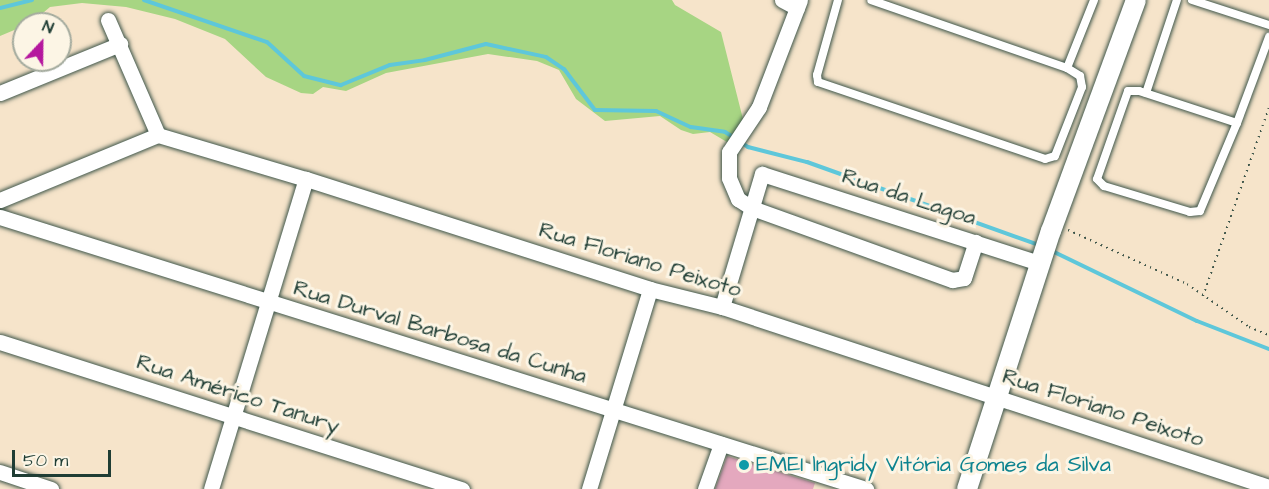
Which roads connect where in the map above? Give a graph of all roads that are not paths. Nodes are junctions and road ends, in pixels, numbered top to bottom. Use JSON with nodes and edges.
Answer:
{"nodes":[{"id":1,"x":782,"y":0,"type":"edge"},
{"id":2,"x":838,"y":0,"type":"edge"},
{"id":3,"x":871,"y":0,"type":"edge"},
{"id":4,"x":1094,"y":0,"type":"edge"},
{"id":5,"x":1136,"y":0,"type":"edge"},
{"id":6,"x":1177,"y":0,"type":"edge"},
{"id":7,"x":1192,"y":0,"type":"edge"},
{"id":8,"x":798,"y":4,"type":"edge"},
{"id":9,"x":108,"y":20,"type":"dead end"},
{"id":10,"x":1269,"y":25,"type":"edge"},
{"id":11,"x":1269,"y":37,"type":"edge"},
{"id":12,"x":120,"y":44,"type":"junction"},
{"id":13,"x":1067,"y":68,"type":"junction"},
{"id":14,"x":0,"y":93,"type":"edge"},
{"id":15,"x":1146,"y":93,"type":"junction"},
{"id":16,"x":1237,"y":123,"type":"junction"},
{"id":17,"x":158,"y":135,"type":"junction"},
{"id":18,"x":306,"y":179,"type":"junction"},
{"id":19,"x":0,"y":200,"type":"edge"},
{"id":20,"x":752,"y":208,"type":"junction"},
{"id":21,"x":0,"y":216,"type":"edge"},
{"id":22,"x":976,"y":242,"type":"junction"},
{"id":23,"x":1041,"y":261,"type":"junction"},
{"id":24,"x":650,"y":289,"type":"junction"},
{"id":25,"x":269,"y":301,"type":"junction"},
{"id":26,"x":722,"y":308,"type":"junction"},
{"id":27,"x":0,"y":342,"type":"edge"},
{"id":28,"x":997,"y":396,"type":"junction"},
{"id":29,"x":614,"y":410,"type":"junction"},
{"id":30,"x":234,"y":417,"type":"junction"},
{"id":31,"x":721,"y":444,"type":"junction"},
{"id":32,"x":0,"y":472,"type":"edge"},
{"id":33,"x":823,"y":482,"type":"edge"},
{"id":34,"x":1269,"y":487,"type":"edge"},
{"id":35,"x":51,"y":489,"type":"edge"},
{"id":36,"x":211,"y":489,"type":"edge"},
{"id":37,"x":462,"y":489,"type":"edge"},
{"id":38,"x":589,"y":489,"type":"edge"},
{"id":39,"x":705,"y":489,"type":"edge"},
{"id":40,"x":866,"y":489,"type":"edge"},
{"id":41,"x":967,"y":489,"type":"edge"}],
"edges":[{"from":1,"to":8,"type":"street"},
{"from":2,"to":13,"type":"lane"},
{"from":3,"to":13,"type":"lane"},
{"from":4,"to":13,"type":"lane"},
{"from":5,"to":23,"type":"street"},
{"from":6,"to":15,"type":"lane"},
{"from":7,"to":10,"type":"lane"},
{"from":8,"to":20,"type":"street"},
{"from":9,"to":12,"type":"street"},
{"from":11,"to":16,"type":"lane"},
{"from":12,"to":14,"type":"street"},
{"from":12,"to":17,"type":"street"},
{"from":15,"to":16,"type":"lane"},
{"from":15,"to":16,"type":"lane"},
{"from":17,"to":18,"type":"street","name":"Rua Floriano Peixoto"},
{"from":17,"to":19,"type":"street"},
{"from":18,"to":24,"type":"street","name":"Rua Floriano Peixoto"},
{"from":18,"to":25,"type":"street"},
{"from":20,"to":22,"type":"street","name":"Rua da Lagoa"},
{"from":20,"to":22,"type":"street"},
{"from":20,"to":26,"type":"street"},
{"from":21,"to":25,"type":"street","name":"Rua Durval Barbosa da Cunha"},
{"from":22,"to":23,"type":"street","name":"Rua da Lagoa"},
{"from":23,"to":28,"type":"street"},
{"from":24,"to":26,"type":"street","name":"Rua Floriano Peixoto"},
{"from":24,"to":29,"type":"street"},
{"from":25,"to":29,"type":"street","name":"Rua Durval Barbosa da Cunha"},
{"from":25,"to":30,"type":"street"},
{"from":26,"to":28,"type":"street","name":"Rua Floriano Peixoto"},
{"from":27,"to":30,"type":"street","name":"Rua Américo Tanury"},
{"from":28,"to":34,"type":"street","name":"Rua Floriano Peixoto"},
{"from":28,"to":41,"type":"street"},
{"from":29,"to":31,"type":"street","name":"Rua Durval Barbosa da Cunha"},
{"from":29,"to":38,"type":"street"},
{"from":30,"to":36,"type":"street"},
{"from":30,"to":37,"type":"street","name":"Rua Américo Tanury"},
{"from":31,"to":33,"type":"street","name":"Rua Durval Barbosa da Cunha"},
{"from":31,"to":39,"type":"street"},
{"from":32,"to":35,"type":"street"},
{"from":33,"to":40,"type":"street","name":"Rua Durval Barbosa da Cunha"}]}
